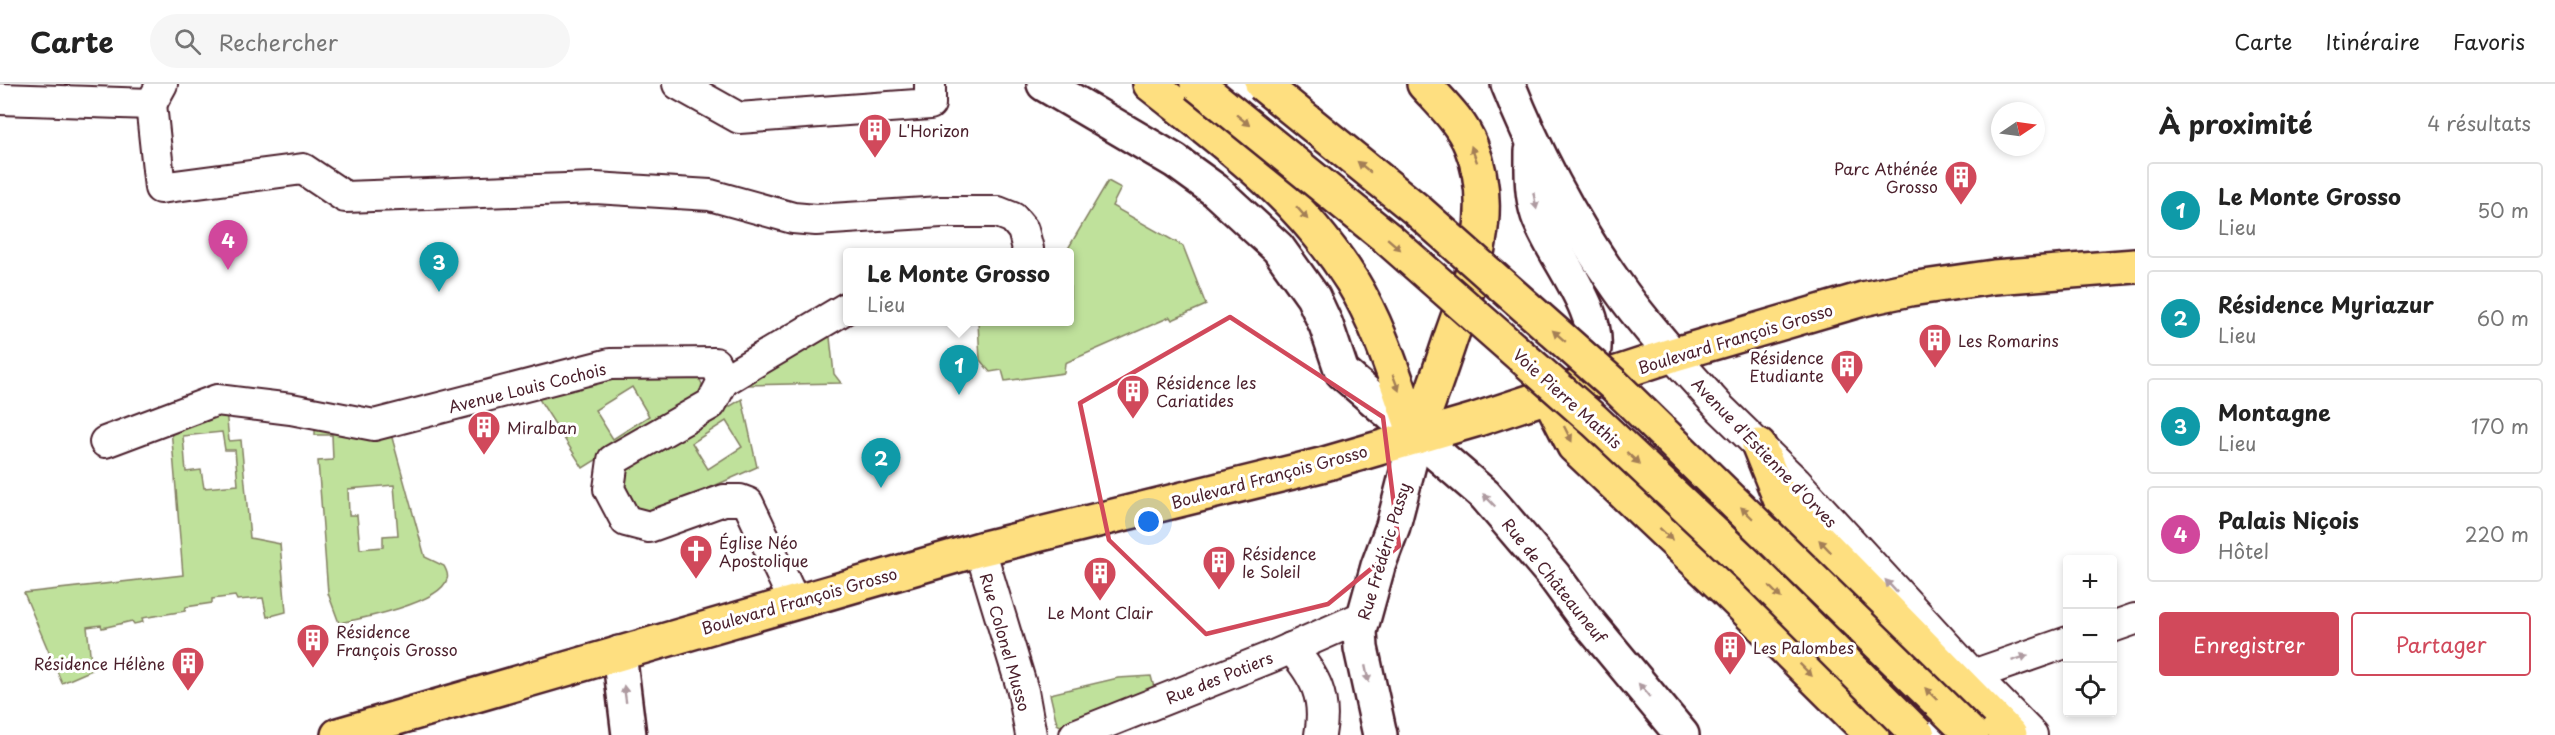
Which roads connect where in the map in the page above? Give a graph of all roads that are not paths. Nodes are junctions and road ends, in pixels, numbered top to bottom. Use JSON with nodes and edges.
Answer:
{"nodes":[{"id":1,"x":678,"y":84,"type":"edge"},
{"id":2,"x":930,"y":84,"type":"edge"},
{"id":3,"x":1044,"y":84,"type":"edge"},
{"id":4,"x":1150,"y":84,"type":"edge"},
{"id":5,"x":1197,"y":84,"type":"edge"},
{"id":6,"x":1262,"y":84,"type":"edge"},
{"id":7,"x":1424,"y":84,"type":"edge"},
{"id":8,"x":1508,"y":84,"type":"edge"},
{"id":9,"x":156,"y":94,"type":"edge"},
{"id":10,"x":0,"y":99,"type":"edge"},
{"id":11,"x":1531,"y":143,"type":"junction"},
{"id":12,"x":1028,"y":248,"type":"edge"},
{"id":13,"x":2135,"y":266,"type":"edge"},
{"id":14,"x":1474,"y":274,"type":"junction"},
{"id":15,"x":843,"y":310,"type":"edge"},
{"id":16,"x":1672,"y":355,"type":"junction"},
{"id":17,"x":723,"y":381,"type":"junction"},
{"id":18,"x":1582,"y":386,"type":"junction"},
{"id":19,"x":1549,"y":397,"type":"junction"},
{"id":20,"x":1416,"y":437,"type":"junction"},
{"id":21,"x":105,"y":442,"type":"dead end"},
{"id":22,"x":1759,"y":446,"type":"junction"},
{"id":23,"x":980,"y":549,"type":"junction"},
{"id":24,"x":794,"y":602,"type":"junction"},
{"id":25,"x":1362,"y":617,"type":"junction"},
{"id":26,"x":2135,"y":619,"type":"edge"},
{"id":27,"x":2117,"y":625,"type":"edge"},
{"id":28,"x":2063,"y":643,"type":"edge"},
{"id":29,"x":1292,"y":648,"type":"junction"},
{"id":30,"x":619,"y":653,"type":"junction"},
{"id":31,"x":1973,"y":675,"type":"junction"},
{"id":32,"x":339,"y":735,"type":"edge"},
{"id":33,"x":629,"y":735,"type":"edge"},
{"id":34,"x":1031,"y":735,"type":"edge"},
{"id":35,"x":1075,"y":735,"type":"edge"},
{"id":36,"x":1320,"y":735,"type":"edge"},
{"id":37,"x":1380,"y":735,"type":"edge"},
{"id":38,"x":1682,"y":735,"type":"edge"},
{"id":39,"x":1872,"y":735,"type":"edge"},
{"id":40,"x":1918,"y":735,"type":"edge"},
{"id":41,"x":1972,"y":735,"type":"edge"},
{"id":42,"x":2010,"y":735,"type":"edge"},
{"id":43,"x":2032,"y":735,"type":"edge"}],
"edges":[{"from":1,"to":2,"type":"street"},
{"from":3,"to":20,"type":"street","name":"Rue de Châteauneuf"},
{"from":4,"to":20,"type":"main road","one_way":true},
{"from":5,"to":40,"type":"main road","name":"Voie Pierre Mathis","one_way":true,"bridge":true},
{"from":41,"to":6,"type":"main road","one_way":true,"bridge":true},
{"from":14,"to":7,"type":"main road","one_way":true},
{"from":8,"to":11,"type":"street","name":"Avenue d'Estienne d'Orves"},
{"from":9,"to":10,"type":"street"},
{"from":9,"to":12,"type":"street"},
{"from":11,"to":16,"type":"street","name":"Avenue d'Estienne d'Orves"},
{"from":11,"to":18,"type":"street","name":"Avenue d'Estienne d'Orves","one_way":true},
{"from":13,"to":16,"type":"main road","name":"Boulevard François Grosso"},
{"from":14,"to":18,"type":"main road"},
{"from":14,"to":20,"type":"main road"},
{"from":15,"to":17,"type":"street"},
{"from":16,"to":18,"type":"main road","name":"Boulevard François Grosso"},
{"from":16,"to":22,"type":"street","name":"Avenue d'Estienne d'Orves"},
{"from":17,"to":21,"type":"street","name":"Avenue Louis Cochois"},
{"from":17,"to":24,"type":"street"},
{"from":18,"to":19,"type":"main road","name":"Boulevard François Grosso"},
{"from":19,"to":20,"type":"main road","name":"Boulevard François Grosso"},
{"from":19,"to":39,"type":"main road","one_way":true},
{"from":20,"to":23,"type":"main road","name":"Boulevard François Grosso"},
{"from":20,"to":25,"type":"street","name":"Rue Frédéric Passy"},
{"from":38,"to":20,"type":"street","name":"Rue de Châteauneuf","one_way":true},
{"from":31,"to":22,"type":"street","name":"Avenue d'Estienne d'Orves","one_way":true},
{"from":42,"to":22,"type":"main road","one_way":true},
{"from":23,"to":24,"type":"main road","name":"Boulevard François Grosso"},
{"from":23,"to":34,"type":"street","name":"Rue Colonel Musso"},
{"from":24,"to":30,"type":"main road","name":"Boulevard François Grosso"},
{"from":25,"to":29,"type":"street","name":"Rue des Potiers"},
{"from":25,"to":37,"type":"street","name":"Rue Frédéric Passy","one_way":true},
{"from":26,"to":27,"type":"street"},
{"from":31,"to":28,"type":"street","one_way":true},
{"from":29,"to":35,"type":"street","name":"Rue des Potiers"},
{"from":29,"to":36,"type":"street"},
{"from":30,"to":32,"type":"main road","name":"Boulevard François Grosso"},
{"from":33,"to":30,"type":"street","one_way":true},
{"from":31,"to":43,"type":"street","name":"Avenue d'Estienne d'Orves"}]}
